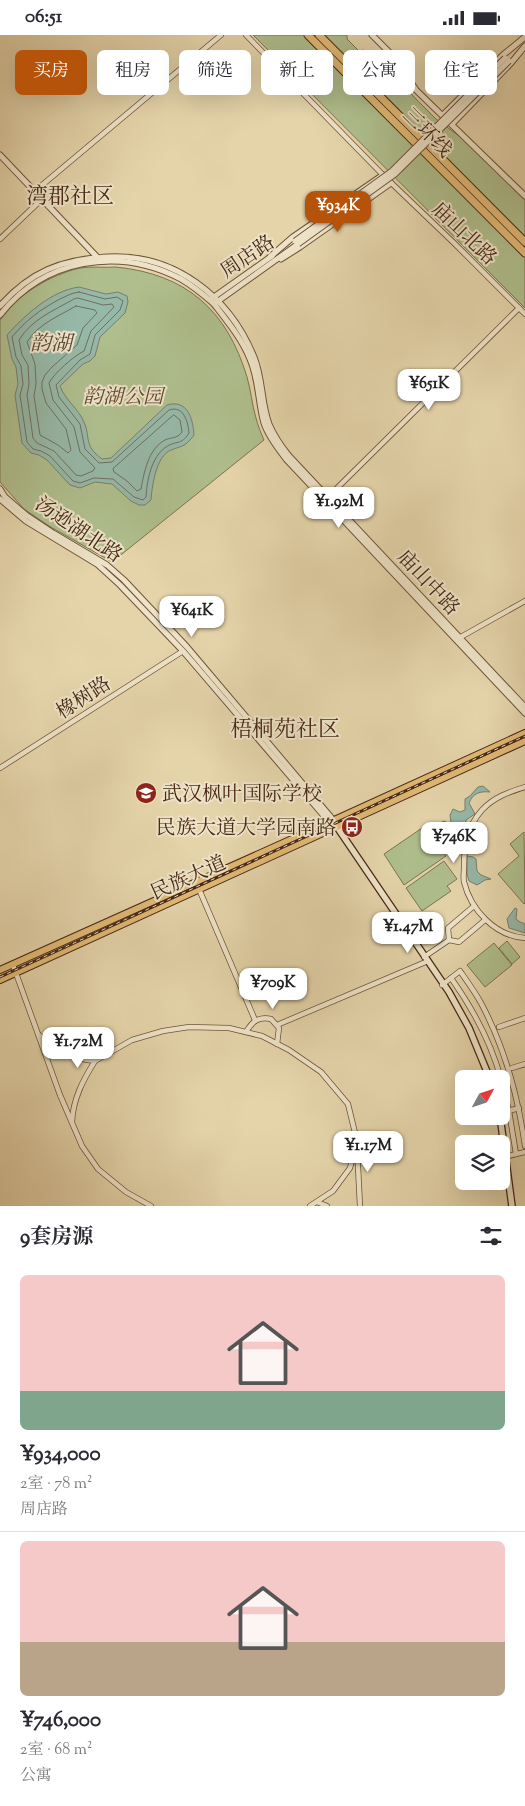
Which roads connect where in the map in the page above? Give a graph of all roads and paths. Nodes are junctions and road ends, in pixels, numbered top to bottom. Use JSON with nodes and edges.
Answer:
{"nodes":[{"id":1,"x":222,"y":35,"type":"edge"},
{"id":2,"x":246,"y":35,"type":"edge"},
{"id":3,"x":308,"y":35,"type":"edge"},
{"id":4,"x":319,"y":35,"type":"edge"},
{"id":5,"x":372,"y":35,"type":"edge"},
{"id":6,"x":525,"y":37,"type":"edge"},
{"id":7,"x":525,"y":45,"type":"edge"},
{"id":8,"x":507,"y":59,"type":"junction"},
{"id":9,"x":443,"y":115,"type":"junction"},
{"id":10,"x":452,"y":124,"type":"junction"},
{"id":11,"x":0,"y":155,"type":"edge"},
{"id":12,"x":383,"y":175,"type":"junction"},
{"id":13,"x":391,"y":183,"type":"junction"},
{"id":14,"x":35,"y":191,"type":"junction"},
{"id":15,"x":525,"y":196,"type":"edge"},
{"id":16,"x":42,"y":199,"type":"junction"},
{"id":17,"x":0,"y":239,"type":"edge"},
{"id":18,"x":525,"y":242,"type":"edge"},
{"id":19,"x":525,"y":253,"type":"edge"},
{"id":20,"x":272,"y":259,"type":"junction"},
{"id":21,"x":98,"y":260,"type":"junction"},
{"id":22,"x":212,"y":298,"type":"junction"},
{"id":23,"x":216,"y":303,"type":"junction"},
{"id":24,"x":0,"y":306,"type":"edge"},
{"id":25,"x":519,"y":308,"type":"junction"},
{"id":26,"x":525,"y":314,"type":"edge"},
{"id":27,"x":0,"y":315,"type":"edge"},
{"id":28,"x":0,"y":489,"type":"edge"},
{"id":29,"x":0,"y":499,"type":"edge"},
{"id":30,"x":327,"y":499,"type":"junction"},
{"id":31,"x":525,"y":601,"type":"edge"},
{"id":32,"x":458,"y":639,"type":"junction"},
{"id":33,"x":183,"y":651,"type":"junction"},
{"id":34,"x":525,"y":707,"type":"edge"},
{"id":35,"x":525,"y":713,"type":"edge"},
{"id":36,"x":525,"y":733,"type":"edge"},
{"id":37,"x":525,"y":741,"type":"edge"},
{"id":38,"x":0,"y":768,"type":"edge"},
{"id":39,"x":525,"y":787,"type":"edge"},
{"id":40,"x":334,"y":824,"type":"junction"},
{"id":41,"x":196,"y":883,"type":"junction"},
{"id":42,"x":199,"y":890,"type":"junction"},
{"id":43,"x":474,"y":906,"type":"junction"},
{"id":44,"x":485,"y":920,"type":"junction"},
{"id":45,"x":525,"y":938,"type":"edge"},
{"id":46,"x":449,"y":940,"type":"junction"},
{"id":47,"x":426,"y":960,"type":"junction"},
{"id":48,"x":12,"y":965,"type":"junction"},
{"id":49,"x":0,"y":971,"type":"edge"},
{"id":50,"x":15,"y":973,"type":"junction"},
{"id":51,"x":451,"y":978,"type":"junction"},
{"id":52,"x":0,"y":980,"type":"edge"},
{"id":53,"x":443,"y":985,"type":"junction"},
{"id":54,"x":525,"y":1018,"type":"edge"},
{"id":55,"x":256,"y":1021,"type":"junction"},
{"id":56,"x":277,"y":1025,"type":"junction"},
{"id":57,"x":499,"y":1027,"type":"dead end"},
{"id":58,"x":246,"y":1032,"type":"junction"},
{"id":59,"x":38,"y":1034,"type":"junction"},
{"id":60,"x":277,"y":1044,"type":"junction"},
{"id":61,"x":95,"y":1061,"type":"junction"},
{"id":62,"x":525,"y":1064,"type":"edge"},
{"id":63,"x":512,"y":1068,"type":"dead end"},
{"id":64,"x":485,"y":1070,"type":"edge"},
{"id":65,"x":498,"y":1070,"type":"edge"},
{"id":66,"x":519,"y":1108,"type":"junction"},
{"id":67,"x":510,"y":1111,"type":"edge"},
{"id":68,"x":510,"y":1117,"type":"edge"},
{"id":69,"x":72,"y":1123,"type":"junction"},
{"id":70,"x":357,"y":1141,"type":"junction"},
{"id":71,"x":525,"y":1147,"type":"edge"},
{"id":72,"x":525,"y":1152,"type":"edge"},
{"id":73,"x":516,"y":1154,"type":"junction"},
{"id":74,"x":510,"y":1156,"type":"edge"},
{"id":75,"x":508,"y":1190,"type":"edge"},
{"id":76,"x":317,"y":1203,"type":"junction"},
{"id":77,"x":151,"y":1206,"type":"edge"},
{"id":78,"x":310,"y":1206,"type":"edge"},
{"id":79,"x":327,"y":1206,"type":"edge"},
{"id":80,"x":360,"y":1206,"type":"edge"},
{"id":81,"x":510,"y":1206,"type":"edge"}],
"edges":[{"from":1,"to":14,"type":"street"},
{"from":2,"to":12,"type":"street","name":"庙山北路"},
{"from":3,"to":19,"type":"highway","name":"三环线"},
{"from":4,"to":18,"type":"highway","name":"三环线"},
{"from":5,"to":9,"type":"street"},
{"from":6,"to":8,"type":"street","name":"周店路"},
{"from":6,"to":9,"type":"street"},
{"from":7,"to":8,"type":"street","name":"周店路"},
{"from":7,"to":10,"type":"street"},
{"from":8,"to":20,"type":"street","name":"周店路","bridge":true},
{"from":9,"to":10,"type":"street"},
{"from":10,"to":15,"type":"street"},
{"from":11,"to":14,"type":"street"},
{"from":12,"to":13,"type":"street","name":"庙山北路"},
{"from":12,"to":20,"type":"street"},
{"from":13,"to":20,"type":"street"},
{"from":13,"to":25,"type":"street","name":"庙山北路"},
{"from":14,"to":16,"type":"street"},
{"from":16,"to":17,"type":"street"},
{"from":16,"to":21,"type":"street"},
{"from":20,"to":22,"type":"street","name":"周店路"},
{"from":20,"to":23,"type":"street","name":"周店路"},
{"from":21,"to":22,"type":"street"},
{"from":21,"to":24,"type":"street"},
{"from":21,"to":27,"type":"street"},
{"from":22,"to":23,"type":"street","name":"庙山中路"},
{"from":23,"to":30,"type":"street","name":"庙山中路"},
{"from":25,"to":26,"type":"street","name":"庙山北路"},
{"from":25,"to":30,"type":"street"},
{"from":28,"to":40,"type":"street","name":"汤逊湖北路"},
{"from":29,"to":33,"type":"street","name":"汤逊湖北路"},
{"from":30,"to":32,"type":"street","name":"庙山中路"},
{"from":31,"to":32,"type":"street"},
{"from":32,"to":34,"type":"street","name":"庙山中路"},
{"from":32,"to":35,"type":"street","name":"庙山中路"},
{"from":33,"to":38,"type":"street","name":"橡树路"},
{"from":33,"to":40,"type":"street","name":"汤逊湖北路"},
{"from":36,"to":40,"type":"main road","name":"民族大道"},
{"from":37,"to":40,"type":"main road","name":"民族大道"},
{"from":39,"to":43,"type":"street"},
{"from":40,"to":41,"type":"main road","name":"民族大道"},
{"from":40,"to":42,"type":"main road","name":"民族大道"},
{"from":40,"to":47,"type":"main road","name":"汤逊湖北路"},
{"from":41,"to":42,"type":"street"},
{"from":41,"to":48,"type":"main road","name":"民族大道"},
{"from":42,"to":50,"type":"main road","name":"民族大道"},
{"from":42,"to":55,"type":"street"},
{"from":43,"to":44,"type":"street"},
{"from":43,"to":46,"type":"street"},
{"from":44,"to":45,"type":"street"},
{"from":44,"to":46,"type":"street"},
{"from":46,"to":47,"type":"street"},
{"from":47,"to":53,"type":"main road","name":"汤逊湖北路"},
{"from":47,"to":56,"type":"street"},
{"from":48,"to":49,"type":"main road","name":"民族大道"},
{"from":48,"to":50,"type":"street"},
{"from":50,"to":52,"type":"main road","name":"民族大道"},
{"from":50,"to":59,"type":"street"},
{"from":51,"to":53,"type":"street"},
{"from":51,"to":65,"type":"street"},
{"from":51,"to":66,"type":"street"},
{"from":53,"to":64,"type":"main road","name":"汤逊湖北路"},
{"from":54,"to":57,"type":"street"},
{"from":55,"to":56,"type":"street"},
{"from":55,"to":58,"type":"street"},
{"from":56,"to":60,"type":"street"},
{"from":58,"to":60,"type":"street"},
{"from":58,"to":61,"type":"street"},
{"from":59,"to":61,"type":"street"},
{"from":59,"to":69,"type":"street"},
{"from":60,"to":70,"type":"street"},
{"from":61,"to":69,"type":"street"},
{"from":62,"to":63,"type":"street"},
{"from":66,"to":67,"type":"street"},
{"from":66,"to":71,"type":"street"},
{"from":68,"to":73,"type":"street"},
{"from":69,"to":77,"type":"street"},
{"from":70,"to":76,"type":"street"},
{"from":70,"to":80,"type":"street"},
{"from":72,"to":73,"type":"street"},
{"from":73,"to":74,"type":"street"},
{"from":75,"to":81,"type":"main road"},
{"from":76,"to":78,"type":"street"},
{"from":76,"to":79,"type":"street"}]}
